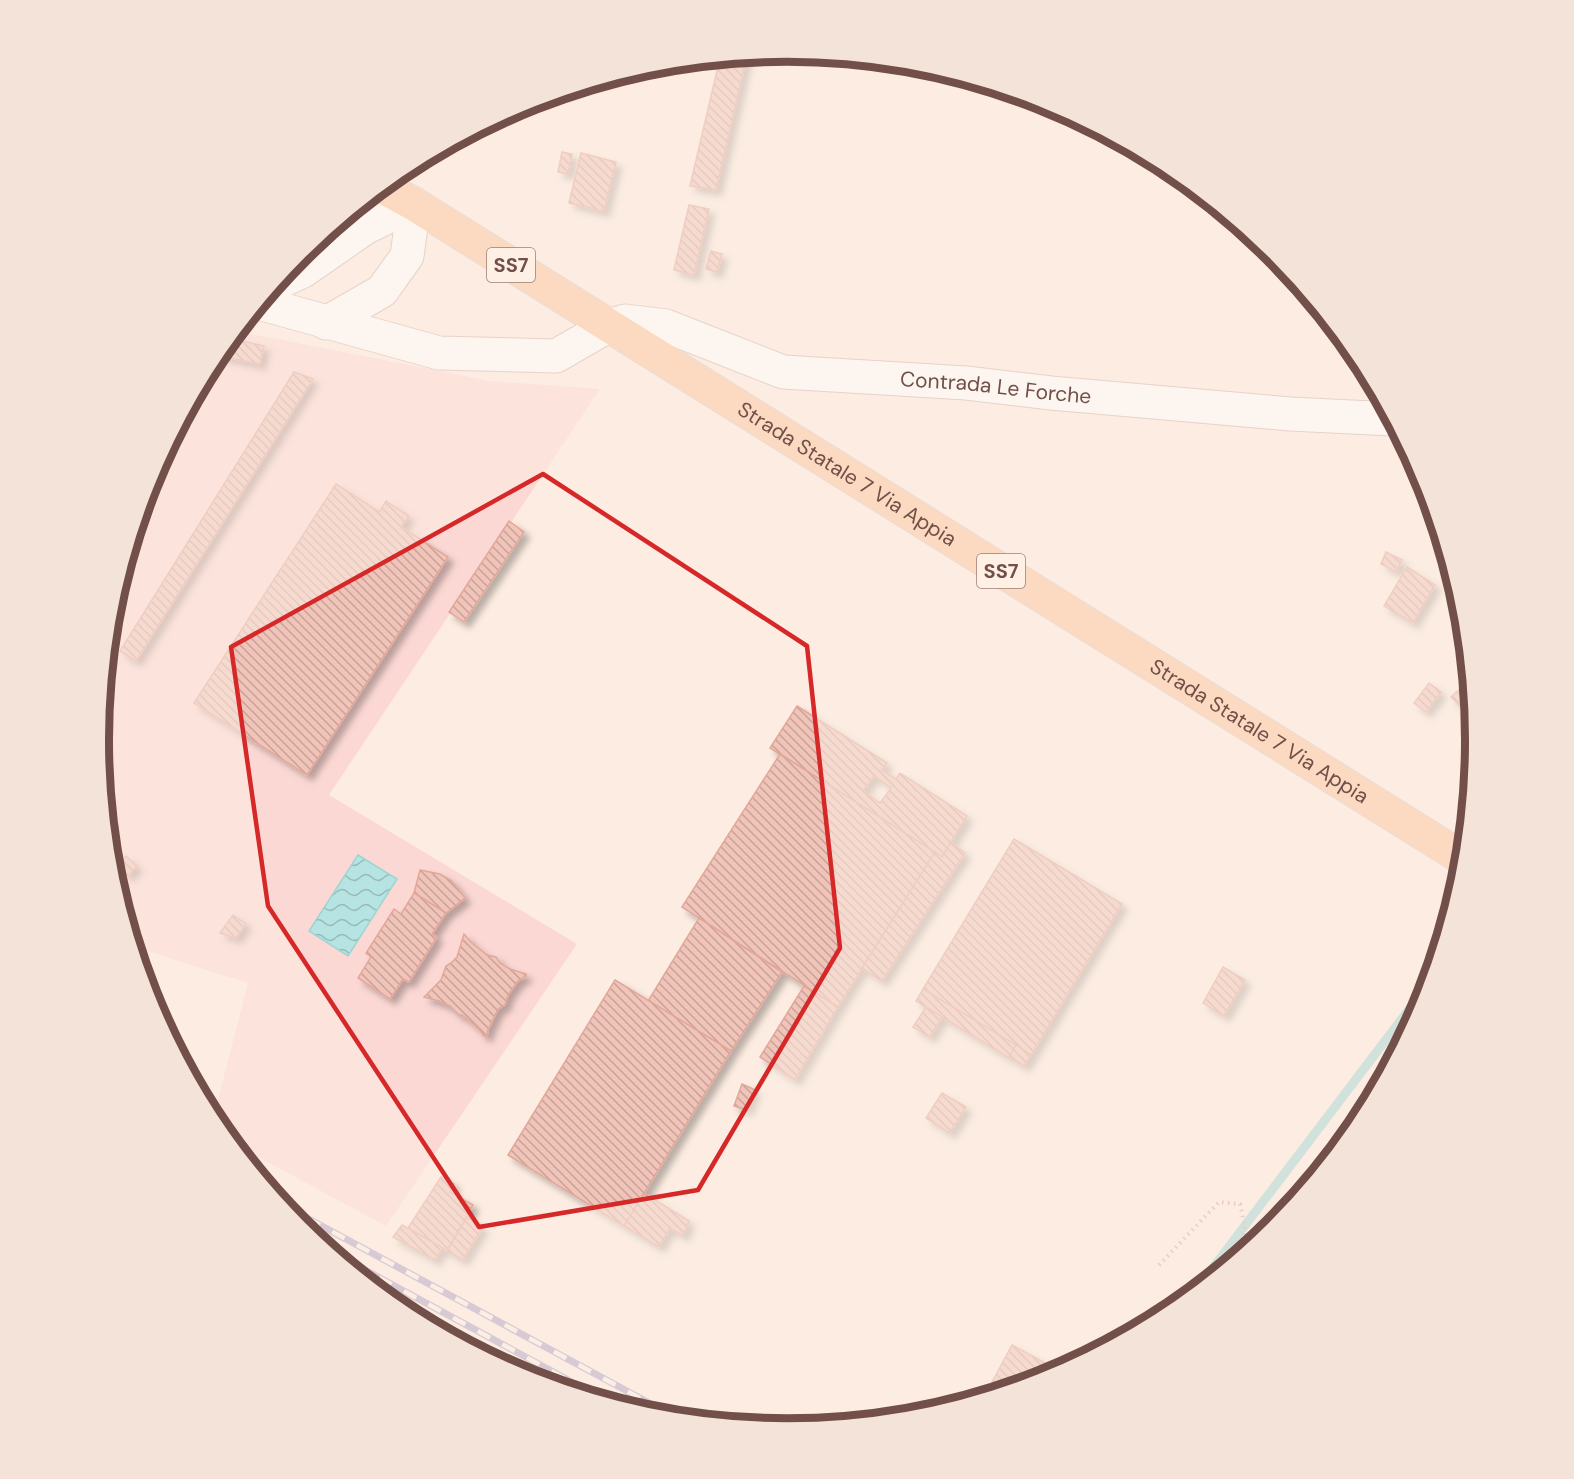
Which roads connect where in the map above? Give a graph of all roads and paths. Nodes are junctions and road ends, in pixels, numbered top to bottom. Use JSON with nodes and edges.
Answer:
{"nodes":[{"id":1,"x":390,"y":191,"type":"edge"},
{"id":2,"x":414,"y":204,"type":"junction"},
{"id":3,"x":293,"y":276,"type":"edge"},
{"id":4,"x":266,"y":305,"type":"edge"},
{"id":5,"x":326,"y":322,"type":"junction"},
{"id":6,"x":609,"y":326,"type":"junction"},
{"id":7,"x":1384,"y":419,"type":"edge"},
{"id":8,"x":1455,"y":853,"type":"edge"},
{"id":9,"x":1244,"y":1240,"type":"edge"},
{"id":10,"x":1159,"y":1265,"type":"dead end"}],
"edges":[{"from":1,"to":2,"type":"main road","name":"Strada Statale 7 Via Appia","number":"SS7"},
{"from":2,"to":3,"type":"street"},
{"from":2,"to":5,"type":"street"},
{"from":2,"to":6,"type":"main road","name":"Strada Statale 7 Via Appia","number":"SS7"},
{"from":4,"to":5,"type":"street"},
{"from":5,"to":6,"type":"street"},
{"from":6,"to":7,"type":"street","name":"Contrada Le Forche"},
{"from":6,"to":8,"type":"main road","name":"Strada Statale 7 Via Appia","number":"SS7"},
{"from":9,"to":10,"type":"path"}]}
